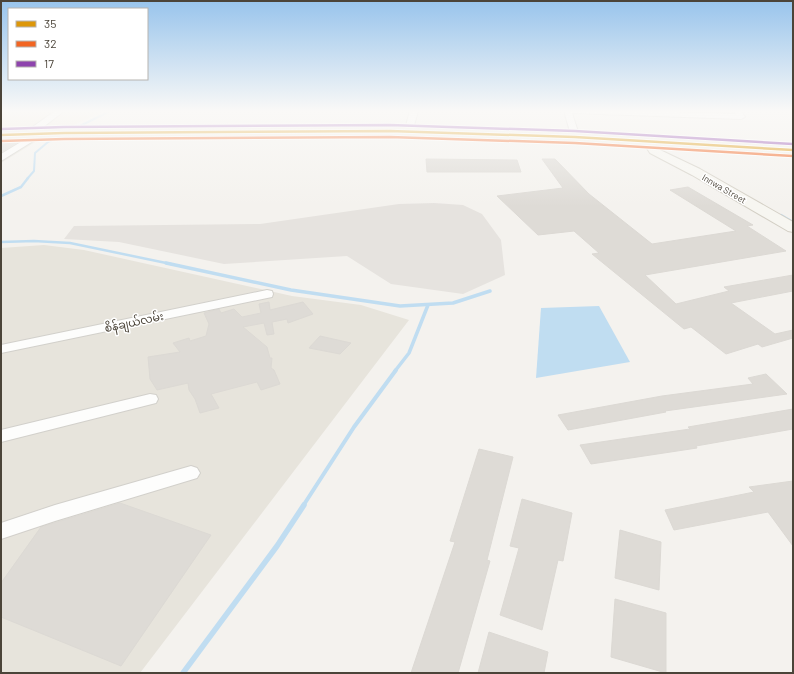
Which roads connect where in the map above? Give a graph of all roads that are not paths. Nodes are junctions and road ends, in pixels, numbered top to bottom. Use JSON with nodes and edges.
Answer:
{"nodes":[{"id":1,"x":21,"y":142,"type":"edge"},
{"id":2,"x":630,"y":142,"type":"edge"},
{"id":3,"x":638,"y":142,"type":"edge"},
{"id":4,"x":650,"y":144,"type":"junction"},
{"id":5,"x":793,"y":146,"type":"edge"},
{"id":6,"x":793,"y":150,"type":"edge"},
{"id":7,"x":2,"y":157,"type":"edge"},
{"id":8,"x":793,"y":228,"type":"edge"},
{"id":9,"x":267,"y":294,"type":"dead end"},
{"id":10,"x":1,"y":349,"type":"edge"},
{"id":11,"x":150,"y":399,"type":"dead end"},
{"id":12,"x":1,"y":436,"type":"edge"},
{"id":13,"x":192,"y":473,"type":"dead end"},
{"id":14,"x":1,"y":531,"type":"edge"}],
"edges":[{"from":1,"to":7,"type":"street"},
{"from":2,"to":4,"type":"main road"},
{"from":3,"to":4,"type":"main road"},
{"from":4,"to":5,"type":"main road"},
{"from":4,"to":6,"type":"main road"},
{"from":4,"to":8,"type":"street","name":"Innwa Street"},
{"from":9,"to":10,"type":"street","name":"စိန်ချယ်လမ်း"},
{"from":11,"to":12,"type":"street"},
{"from":13,"to":14,"type":"street"}]}
